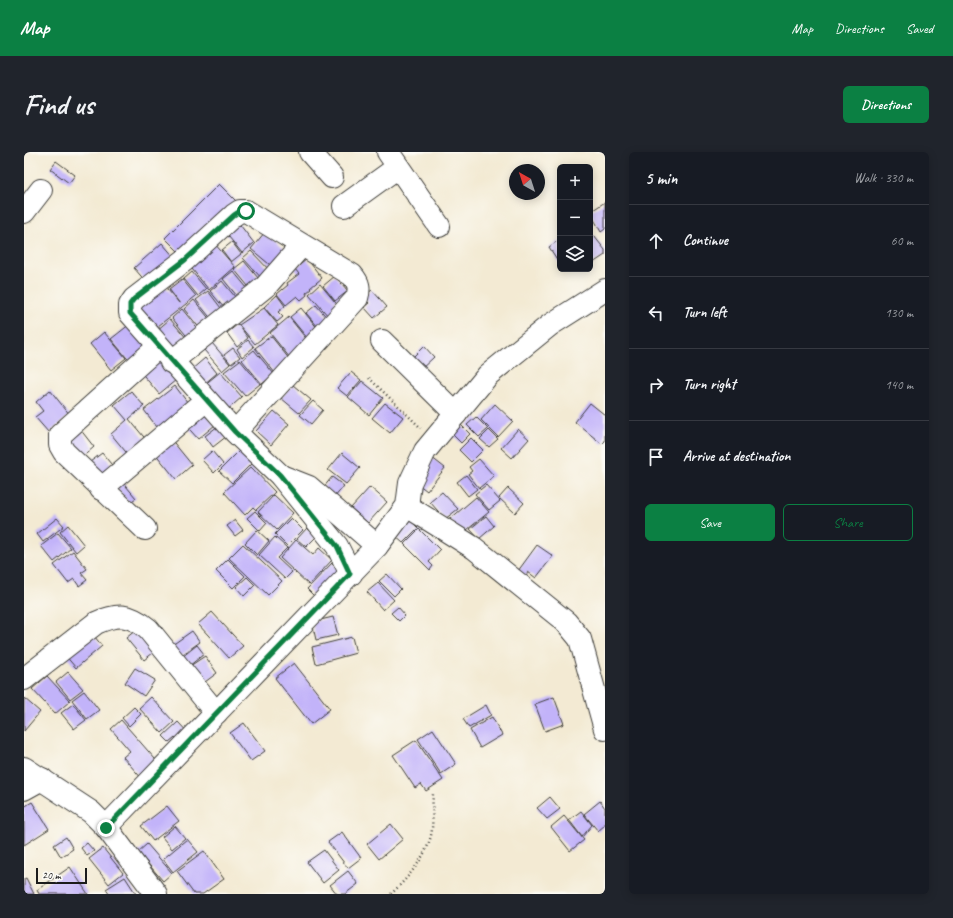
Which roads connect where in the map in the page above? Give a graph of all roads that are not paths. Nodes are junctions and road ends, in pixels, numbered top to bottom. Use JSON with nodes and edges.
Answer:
{"nodes":[{"id":1,"x":310,"y":152,"type":"edge"},
{"id":2,"x":393,"y":160,"type":"edge"},
{"id":3,"x":332,"y":177,"type":"dead end"},
{"id":4,"x":41,"y":190,"type":"dead end"},
{"id":5,"x":344,"y":206,"type":"dead end"},
{"id":6,"x":24,"y":212,"type":"edge"},
{"id":7,"x":439,"y":226,"type":"dead end"},
{"id":8,"x":301,"y":246,"type":"junction"},
{"id":9,"x":605,"y":290,"type":"edge"},
{"id":10,"x":382,"y":341,"type":"dead end"},
{"id":11,"x":165,"y":354,"type":"junction"},
{"id":12,"x":206,"y":400,"type":"junction"},
{"id":13,"x":456,"y":414,"type":"junction"},
{"id":14,"x":235,"y":432,"type":"junction"},
{"id":15,"x":280,"y":475,"type":"junction"},
{"id":16,"x":101,"y":489,"type":"junction"},
{"id":17,"x":407,"y":506,"type":"junction"},
{"id":18,"x":145,"y":529,"type":"dead end"},
{"id":19,"x":377,"y":546,"type":"junction"},
{"id":20,"x":350,"y":574,"type":"junction"},
{"id":21,"x":24,"y":680,"type":"edge"},
{"id":22,"x":216,"y":713,"type":"junction"},
{"id":23,"x":605,"y":729,"type":"edge"},
{"id":24,"x":24,"y":768,"type":"edge"},
{"id":25,"x":33,"y":784,"type":"edge"},
{"id":26,"x":106,"y":828,"type":"junction"},
{"id":27,"x":156,"y":894,"type":"edge"}],
"edges":[{"from":1,"to":3,"type":"street"},
{"from":2,"to":5,"type":"street"},
{"from":2,"to":7,"type":"street"},
{"from":4,"to":6,"type":"street"},
{"from":8,"to":11,"type":"street"},
{"from":8,"to":11,"type":"street"},
{"from":8,"to":14,"type":"street"},
{"from":9,"to":13,"type":"street"},
{"from":10,"to":13,"type":"street"},
{"from":11,"to":12,"type":"street"},
{"from":11,"to":16,"type":"street"},
{"from":12,"to":14,"type":"street"},
{"from":12,"to":16,"type":"street"},
{"from":13,"to":17,"type":"street"},
{"from":14,"to":15,"type":"street"},
{"from":15,"to":19,"type":"street"},
{"from":15,"to":20,"type":"street"},
{"from":16,"to":18,"type":"street"},
{"from":17,"to":19,"type":"street"},
{"from":17,"to":23,"type":"street"},
{"from":19,"to":20,"type":"street"},
{"from":20,"to":22,"type":"street"},
{"from":21,"to":22,"type":"street"},
{"from":22,"to":26,"type":"street"},
{"from":24,"to":25,"type":"street"},
{"from":25,"to":26,"type":"street"},
{"from":26,"to":27,"type":"street"}]}
